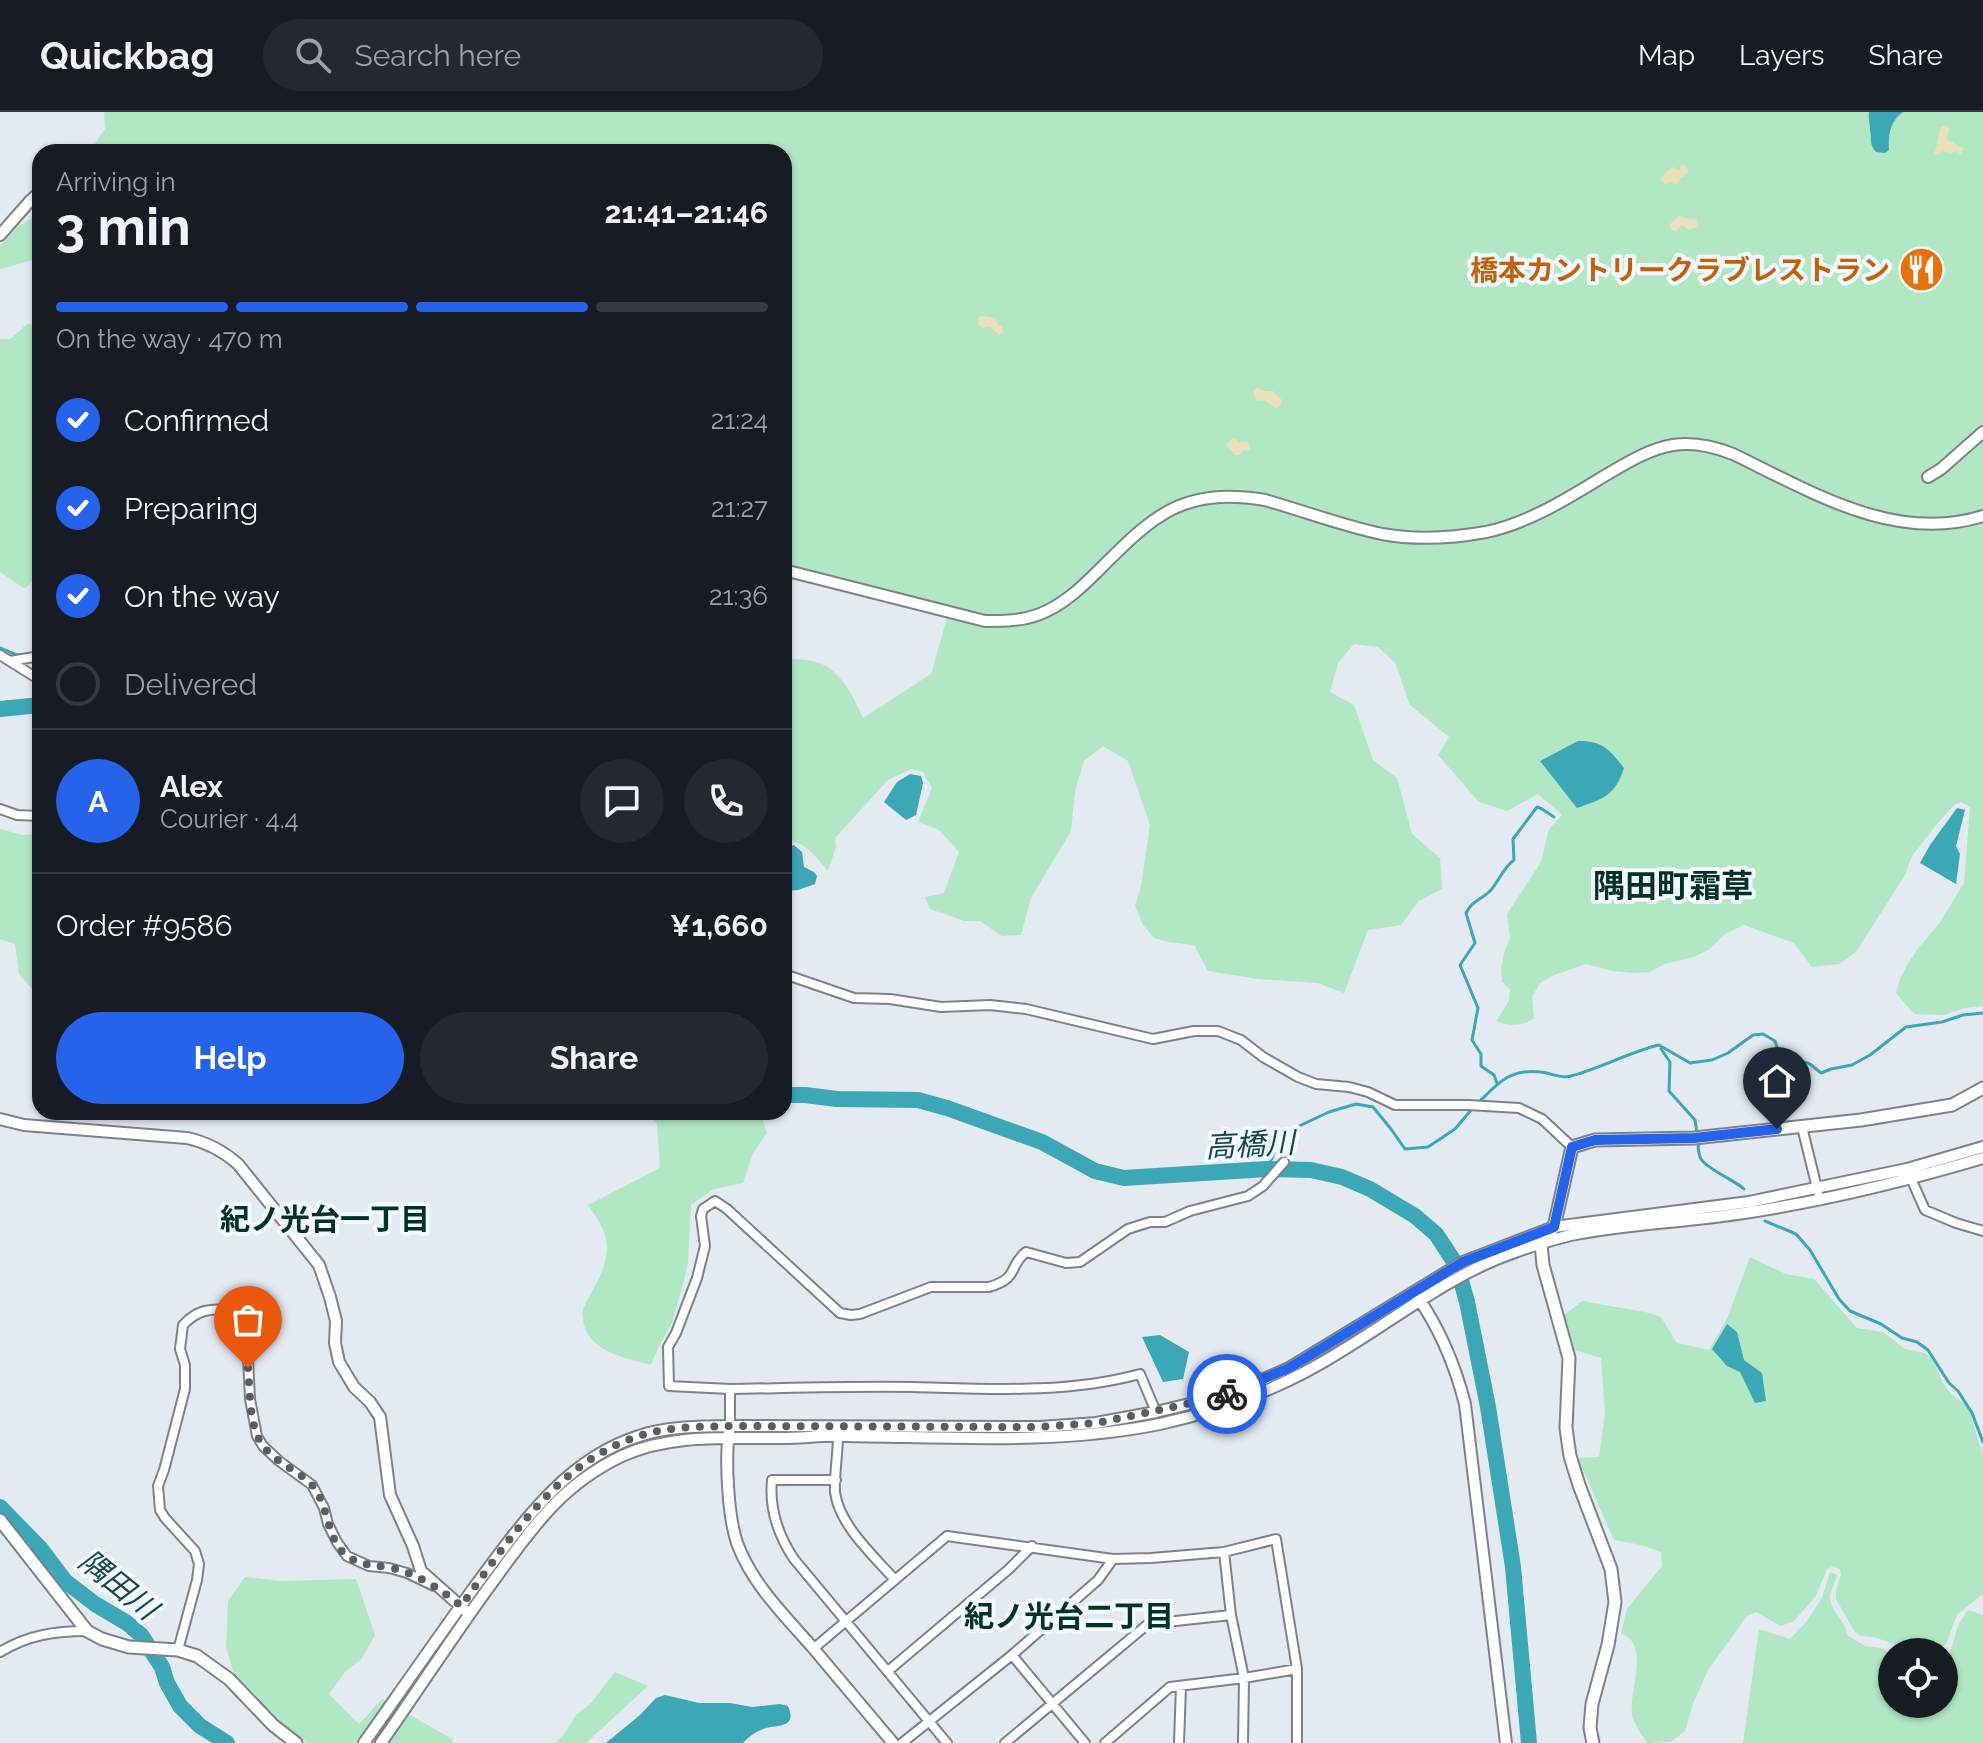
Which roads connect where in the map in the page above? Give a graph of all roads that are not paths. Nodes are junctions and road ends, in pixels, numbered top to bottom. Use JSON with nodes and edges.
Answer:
{"nodes":[{"id":1,"x":32,"y":200,"type":"edge"},
{"id":2,"x":0,"y":235,"type":"edge"},
{"id":3,"x":1983,"y":432,"type":"edge"},
{"id":4,"x":1928,"y":477,"type":"dead end"},
{"id":5,"x":1983,"y":516,"type":"edge"},
{"id":6,"x":792,"y":572,"type":"edge"},
{"id":7,"x":0,"y":655,"type":"edge"},
{"id":8,"x":32,"y":657,"type":"edge"},
{"id":9,"x":10,"y":661,"type":"junction"},
{"id":10,"x":32,"y":675,"type":"edge"},
{"id":11,"x":0,"y":809,"type":"edge"},
{"id":12,"x":32,"y":816,"type":"edge"},
{"id":13,"x":792,"y":977,"type":"edge"},
{"id":14,"x":1983,"y":1088,"type":"edge"},
{"id":15,"x":0,"y":1119,"type":"edge"},
{"id":16,"x":1802,"y":1127,"type":"junction"},
{"id":17,"x":1572,"y":1147,"type":"junction"},
{"id":18,"x":1983,"y":1147,"type":"edge"},
{"id":19,"x":1983,"y":1158,"type":"edge"},
{"id":20,"x":1284,"y":1162,"type":"dead end"},
{"id":21,"x":1909,"y":1174,"type":"junction"},
{"id":22,"x":1818,"y":1194,"type":"junction"},
{"id":23,"x":1554,"y":1227,"type":"junction"},
{"id":24,"x":1983,"y":1231,"type":"edge"},
{"id":25,"x":1541,"y":1244,"type":"junction"},
{"id":26,"x":1434,"y":1285,"type":"junction"},
{"id":27,"x":1417,"y":1296,"type":"junction"},
{"id":28,"x":730,"y":1389,"type":"junction"},
{"id":29,"x":1156,"y":1412,"type":"junction"},
{"id":30,"x":730,"y":1426,"type":"junction"},
{"id":31,"x":838,"y":1436,"type":"junction"},
{"id":32,"x":728,"y":1438,"type":"junction"},
{"id":33,"x":836,"y":1480,"type":"junction"},
{"id":34,"x":0,"y":1520,"type":"edge"},
{"id":35,"x":1032,"y":1546,"type":"junction"},
{"id":36,"x":1224,"y":1552,"type":"junction"},
{"id":37,"x":1113,"y":1559,"type":"junction"},
{"id":38,"x":895,"y":1580,"type":"junction"},
{"id":39,"x":437,"y":1587,"type":"junction"},
{"id":40,"x":465,"y":1610,"type":"junction"},
{"id":41,"x":1231,"y":1615,"type":"junction"},
{"id":42,"x":846,"y":1621,"type":"junction"},
{"id":43,"x":87,"y":1631,"type":"junction"},
{"id":44,"x":813,"y":1649,"type":"junction"},
{"id":45,"x":178,"y":1650,"type":"junction"},
{"id":46,"x":0,"y":1652,"type":"edge"},
{"id":47,"x":1012,"y":1655,"type":"junction"},
{"id":48,"x":1297,"y":1669,"type":"junction"},
{"id":49,"x":888,"y":1671,"type":"junction"},
{"id":50,"x":1244,"y":1678,"type":"junction"},
{"id":51,"x":1181,"y":1686,"type":"junction"},
{"id":52,"x":1051,"y":1703,"type":"junction"},
{"id":53,"x":928,"y":1721,"type":"junction"},
{"id":54,"x":296,"y":1743,"type":"edge"},
{"id":55,"x":364,"y":1743,"type":"edge"},
{"id":56,"x":381,"y":1743,"type":"edge"},
{"id":57,"x":893,"y":1743,"type":"edge"},
{"id":58,"x":902,"y":1743,"type":"edge"},
{"id":59,"x":947,"y":1743,"type":"edge"},
{"id":60,"x":1005,"y":1743,"type":"edge"},
{"id":61,"x":1085,"y":1743,"type":"edge"},
{"id":62,"x":1105,"y":1743,"type":"edge"},
{"id":63,"x":1179,"y":1743,"type":"edge"},
{"id":64,"x":1243,"y":1743,"type":"edge"},
{"id":65,"x":1297,"y":1743,"type":"edge"},
{"id":66,"x":1506,"y":1743,"type":"edge"},
{"id":67,"x":1593,"y":1743,"type":"edge"}],
"edges":[{"from":1,"to":2,"type":"street"},
{"from":3,"to":4,"type":"street"},
{"from":5,"to":6,"type":"street"},
{"from":7,"to":9,"type":"street"},
{"from":8,"to":9,"type":"street"},
{"from":9,"to":10,"type":"street"},
{"from":11,"to":12,"type":"street"},
{"from":13,"to":17,"type":"street"},
{"from":14,"to":16,"type":"main road"},
{"from":15,"to":39,"type":"street"},
{"from":16,"to":17,"type":"main road"},
{"from":16,"to":22,"type":"street"},
{"from":17,"to":23,"type":"main road"},
{"from":18,"to":21,"type":"street"},
{"from":19,"to":21,"type":"street"},
{"from":20,"to":28,"type":"street"},
{"from":21,"to":22,"type":"street"},
{"from":21,"to":24,"type":"street"},
{"from":22,"to":23,"type":"street"},
{"from":22,"to":25,"type":"street"},
{"from":23,"to":25,"type":"main road"},
{"from":23,"to":26,"type":"street"},
{"from":25,"to":26,"type":"street"},
{"from":25,"to":67,"type":"main road"},
{"from":26,"to":27,"type":"street"},
{"from":27,"to":29,"type":"street"},
{"from":27,"to":31,"type":"street"},
{"from":27,"to":66,"type":"street"},
{"from":28,"to":29,"type":"street"},
{"from":28,"to":30,"type":"street"},
{"from":29,"to":30,"type":"street"},
{"from":30,"to":32,"type":"street"},
{"from":30,"to":40,"type":"street"},
{"from":31,"to":32,"type":"street"},
{"from":31,"to":33,"type":"street"},
{"from":32,"to":40,"type":"street"},
{"from":32,"to":44,"type":"street"},
{"from":33,"to":38,"type":"street"},
{"from":33,"to":42,"type":"street"},
{"from":34,"to":43,"type":"main road"},
{"from":35,"to":37,"type":"street"},
{"from":35,"to":38,"type":"street"},
{"from":35,"to":49,"type":"street"},
{"from":36,"to":37,"type":"street"},
{"from":36,"to":41,"type":"street"},
{"from":36,"to":48,"type":"street"},
{"from":37,"to":47,"type":"street"},
{"from":38,"to":42,"type":"street"},
{"from":39,"to":40,"type":"street"},
{"from":39,"to":45,"type":"street"},
{"from":40,"to":55,"type":"street"},
{"from":40,"to":56,"type":"street"},
{"from":41,"to":50,"type":"street"},
{"from":41,"to":52,"type":"street"},
{"from":42,"to":44,"type":"street"},
{"from":42,"to":49,"type":"street"},
{"from":43,"to":45,"type":"main road"},
{"from":43,"to":46,"type":"street"},
{"from":44,"to":57,"type":"street"},
{"from":45,"to":54,"type":"main road"},
{"from":47,"to":52,"type":"street"},
{"from":47,"to":53,"type":"street"},
{"from":48,"to":50,"type":"street"},
{"from":48,"to":65,"type":"street"},
{"from":49,"to":53,"type":"street"},
{"from":50,"to":51,"type":"street"},
{"from":50,"to":64,"type":"street"},
{"from":51,"to":62,"type":"street"},
{"from":51,"to":63,"type":"street"},
{"from":52,"to":60,"type":"street"},
{"from":52,"to":61,"type":"street"},
{"from":53,"to":58,"type":"street"},
{"from":53,"to":59,"type":"street"}]}
